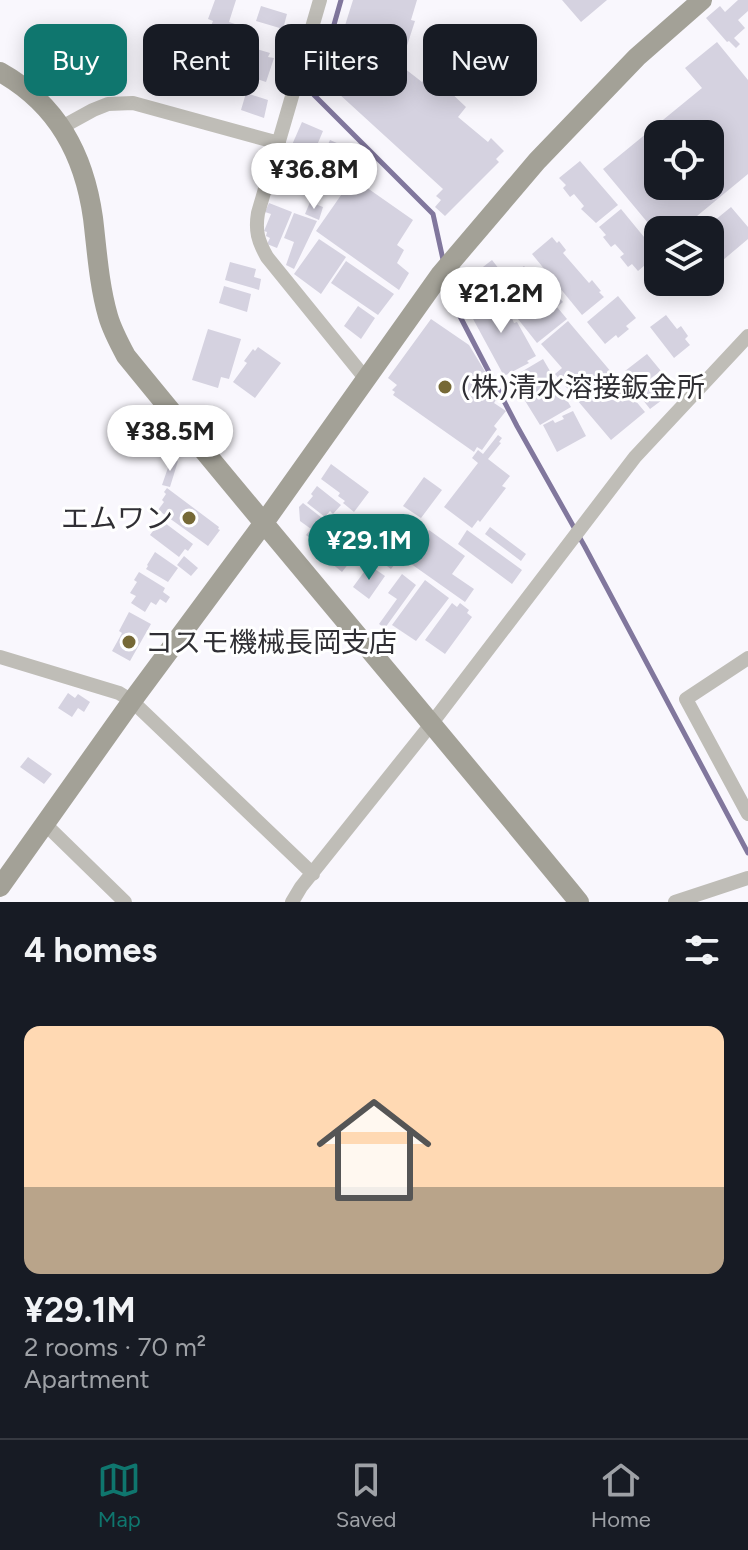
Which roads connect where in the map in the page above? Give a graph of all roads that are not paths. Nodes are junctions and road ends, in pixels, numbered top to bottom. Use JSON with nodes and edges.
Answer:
{"nodes":[{"id":1,"x":320,"y":0,"type":"edge"},
{"id":2,"x":702,"y":0,"type":"edge"},
{"id":3,"x":0,"y":72,"type":"edge"},
{"id":4,"x":62,"y":127,"type":"junction"},
{"id":5,"x":279,"y":143,"type":"junction"},
{"id":6,"x":748,"y":336,"type":"edge"},
{"id":7,"x":365,"y":378,"type":"junction"},
{"id":8,"x":263,"y":524,"type":"junction"},
{"id":9,"x":0,"y":657,"type":"edge"},
{"id":10,"x":748,"y":658,"type":"edge"},
{"id":11,"x":132,"y":701,"type":"junction"},
{"id":12,"x":432,"y":723,"type":"junction"},
{"id":13,"x":748,"y":814,"type":"edge"},
{"id":14,"x":44,"y":823,"type":"junction"},
{"id":15,"x":313,"y":874,"type":"junction"},
{"id":16,"x":748,"y":878,"type":"edge"},
{"id":17,"x":0,"y":887,"type":"edge"},
{"id":18,"x":125,"y":902,"type":"edge"},
{"id":19,"x":292,"y":902,"type":"edge"},
{"id":20,"x":579,"y":902,"type":"edge"},
{"id":21,"x":675,"y":902,"type":"edge"}],
"edges":[{"from":1,"to":5,"type":"street"},
{"from":2,"to":7,"type":"street"},
{"from":3,"to":4,"type":"street"},
{"from":4,"to":5,"type":"street"},
{"from":4,"to":8,"type":"street"},
{"from":5,"to":7,"type":"street"},
{"from":6,"to":12,"type":"street"},
{"from":7,"to":8,"type":"street"},
{"from":8,"to":11,"type":"street"},
{"from":8,"to":12,"type":"street"},
{"from":9,"to":11,"type":"street"},
{"from":10,"to":13,"type":"street"},
{"from":11,"to":14,"type":"street"},
{"from":11,"to":15,"type":"street"},
{"from":12,"to":15,"type":"street"},
{"from":12,"to":20,"type":"street"},
{"from":14,"to":17,"type":"street"},
{"from":14,"to":18,"type":"street"},
{"from":15,"to":19,"type":"street"},
{"from":16,"to":21,"type":"street"}]}
